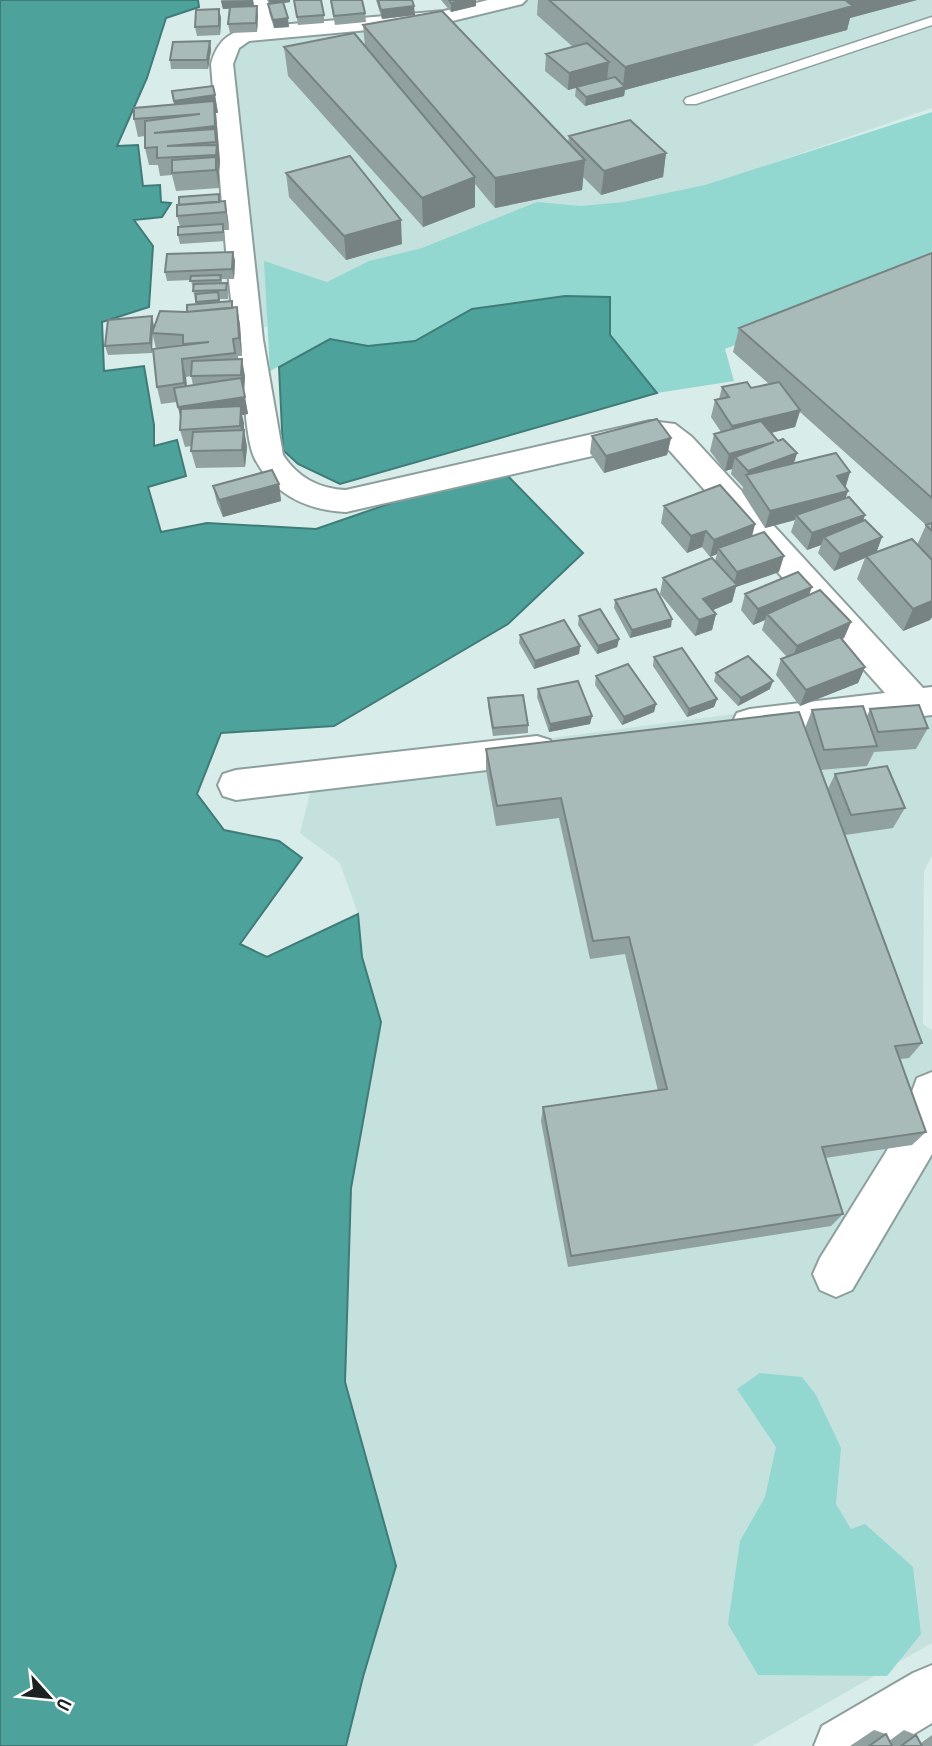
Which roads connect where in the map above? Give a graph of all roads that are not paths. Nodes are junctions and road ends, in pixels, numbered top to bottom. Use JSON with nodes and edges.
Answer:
{"nodes":[{"id":1,"x":259,"y":0,"type":"edge"},
{"id":2,"x":515,"y":0,"type":"edge"},
{"id":3,"x":438,"y":9,"type":"edge"},
{"id":4,"x":932,"y":21,"type":"edge"},
{"id":5,"x":271,"y":33,"type":"junction"},
{"id":6,"x":691,"y":102,"type":"dead end"},
{"id":7,"x":924,"y":702,"type":"edge"},
{"id":8,"x":724,"y":726,"type":"edge"},
{"id":9,"x":563,"y":747,"type":"edge"},
{"id":10,"x":236,"y":785,"type":"dead end"},
{"id":11,"x":932,"y":1092,"type":"edge"},
{"id":12,"x":836,"y":1274,"type":"dead end"},
{"id":13,"x":932,"y":1692,"type":"edge"},
{"id":14,"x":842,"y":1746,"type":"edge"}],
"edges":[{"from":1,"to":5,"type":"street"},
{"from":2,"to":3,"type":"street"},
{"from":3,"to":5,"type":"street"},
{"from":4,"to":6,"type":"lane"},
{"from":5,"to":7,"type":"street"},
{"from":7,"to":8,"type":"street"},
{"from":9,"to":10,"type":"street"},
{"from":11,"to":12,"type":"street"},
{"from":13,"to":14,"type":"street"}]}
